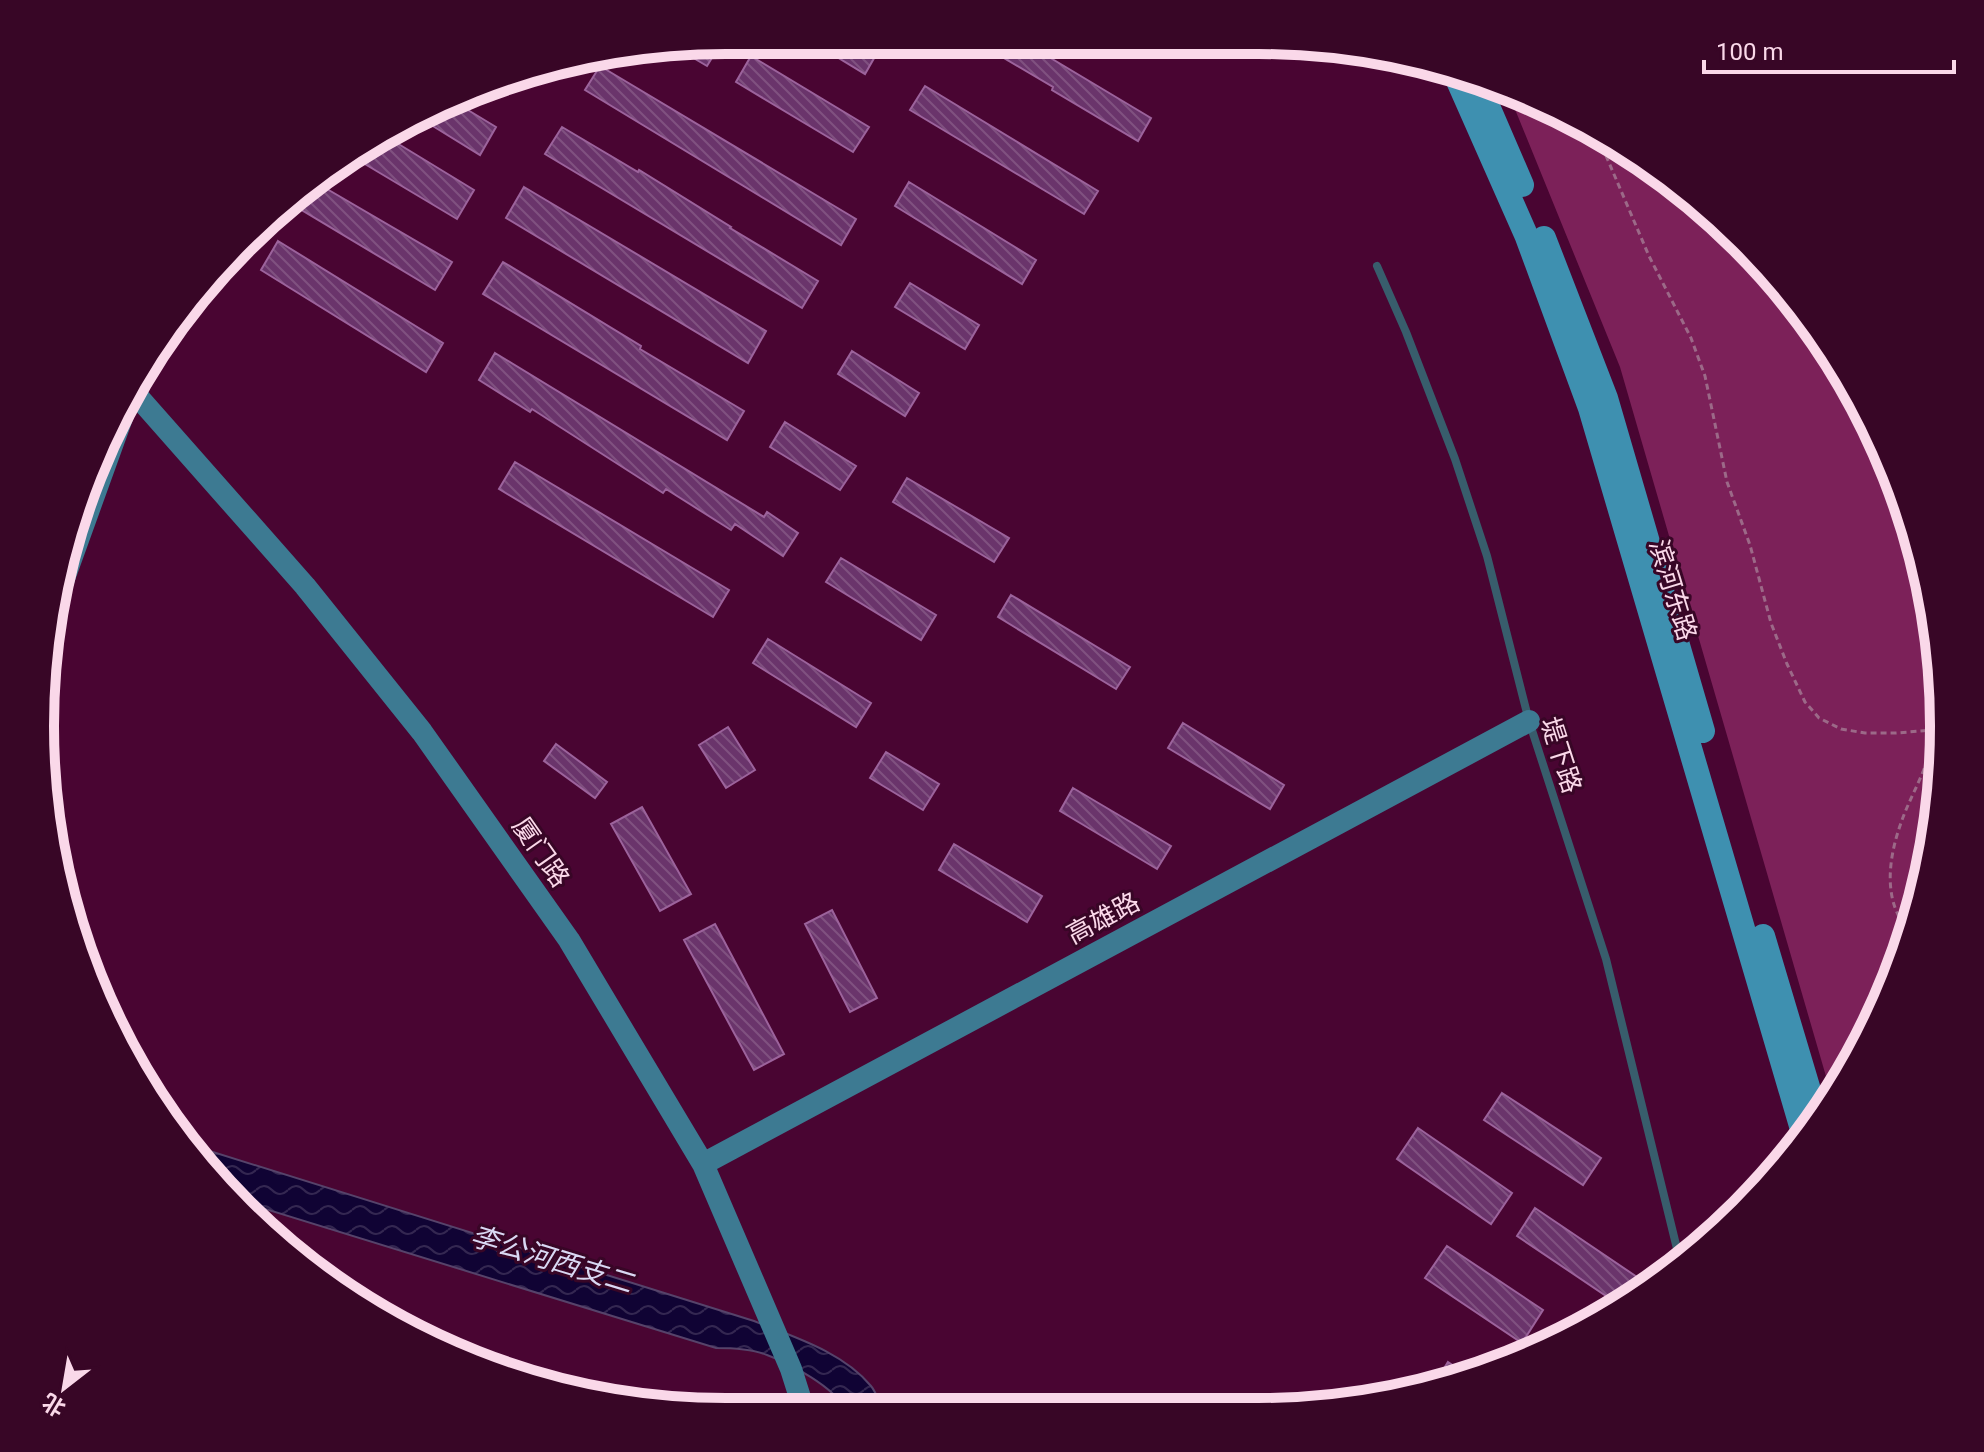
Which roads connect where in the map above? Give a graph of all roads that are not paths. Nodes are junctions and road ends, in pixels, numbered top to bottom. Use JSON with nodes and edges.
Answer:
{"nodes":[{"id":1,"x":1460,"y":86,"type":"edge"},
{"id":2,"x":1482,"y":93,"type":"edge"},
{"id":3,"x":1377,"y":266,"type":"dead end"},
{"id":4,"x":139,"y":398,"type":"edge"},
{"id":5,"x":1529,"y":721,"type":"junction"},
{"id":6,"x":1813,"y":1104,"type":"edge"},
{"id":7,"x":1800,"y":1122,"type":"edge"},
{"id":8,"x":703,"y":1164,"type":"junction"},
{"id":9,"x":1677,"y":1250,"type":"edge"},
{"id":10,"x":800,"y":1398,"type":"edge"}],
"edges":[{"from":1,"to":7,"type":"main road","name":"滨河东路"},
{"from":2,"to":6,"type":"main road","name":"滨河东路"},
{"from":3,"to":5,"type":"lane","name":"堤下路"},
{"from":4,"to":8,"type":"street","name":"厦门路"},
{"from":5,"to":8,"type":"street","name":"高雄路"},
{"from":5,"to":9,"type":"lane","name":"堤下路"},
{"from":8,"to":10,"type":"street","name":"厦门路"}]}
